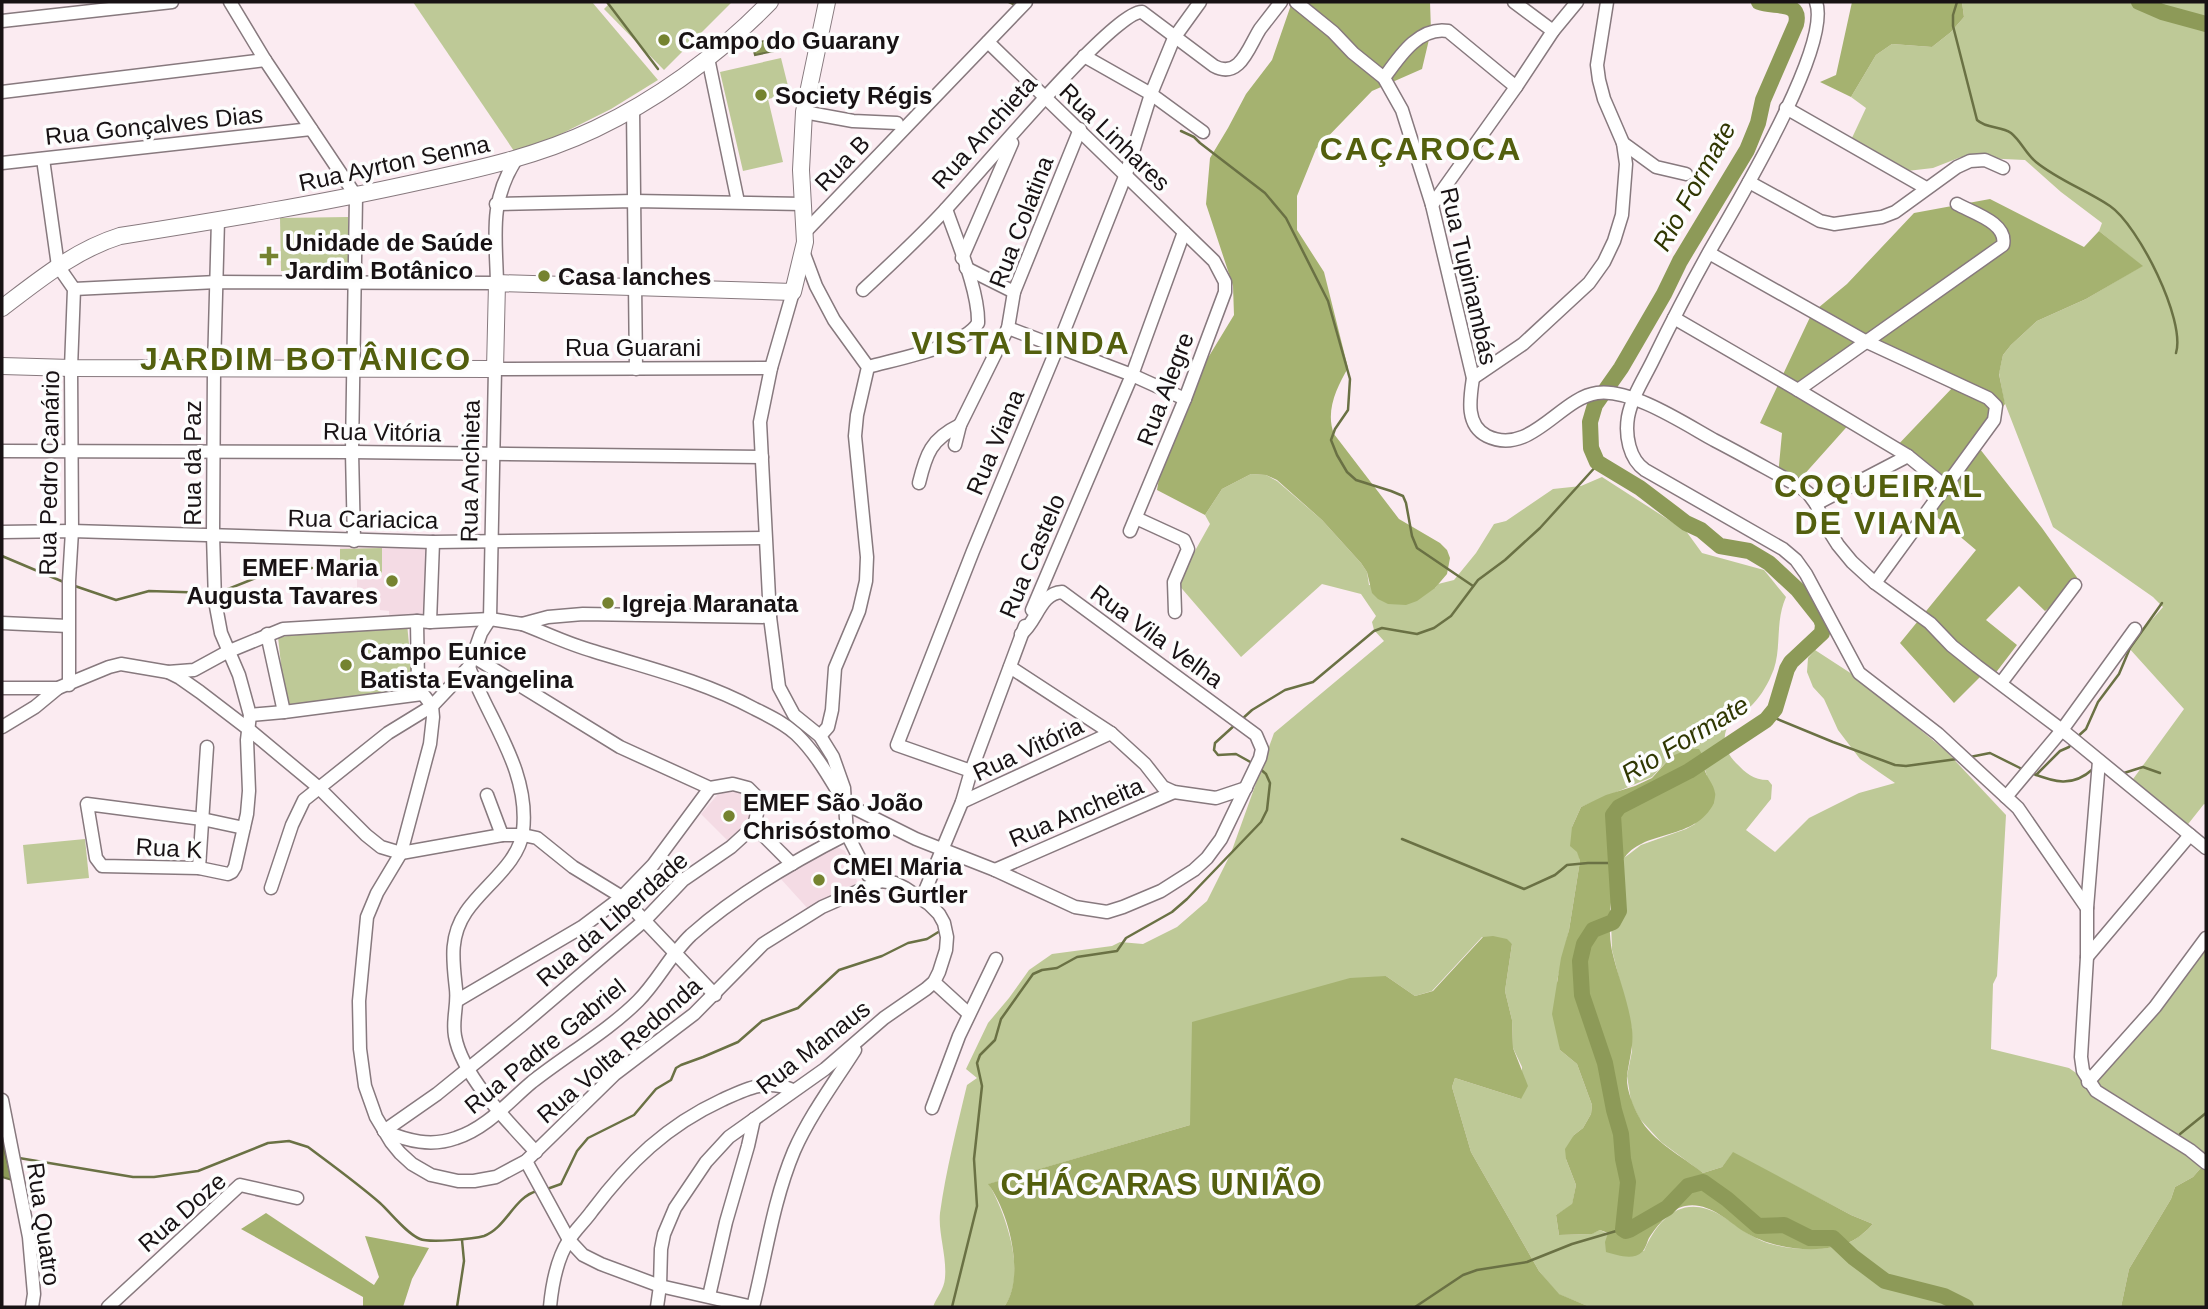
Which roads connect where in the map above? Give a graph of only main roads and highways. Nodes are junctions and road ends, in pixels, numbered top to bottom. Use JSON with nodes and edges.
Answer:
{"nodes":[{"id":1,"x":770,"y":2,"type":"edge"},
{"id":2,"x":827,"y":2,"type":"edge"},
{"id":3,"x":2,"y":308,"type":"edge"},
{"id":4,"x":2,"y":366,"type":"edge"}],
"edges":[{"from":1,"to":3,"type":"main road","name":"Rua Ayrton Senna"},
{"from":2,"to":4,"type":"main road","name":"Rua Anchieta"}]}
